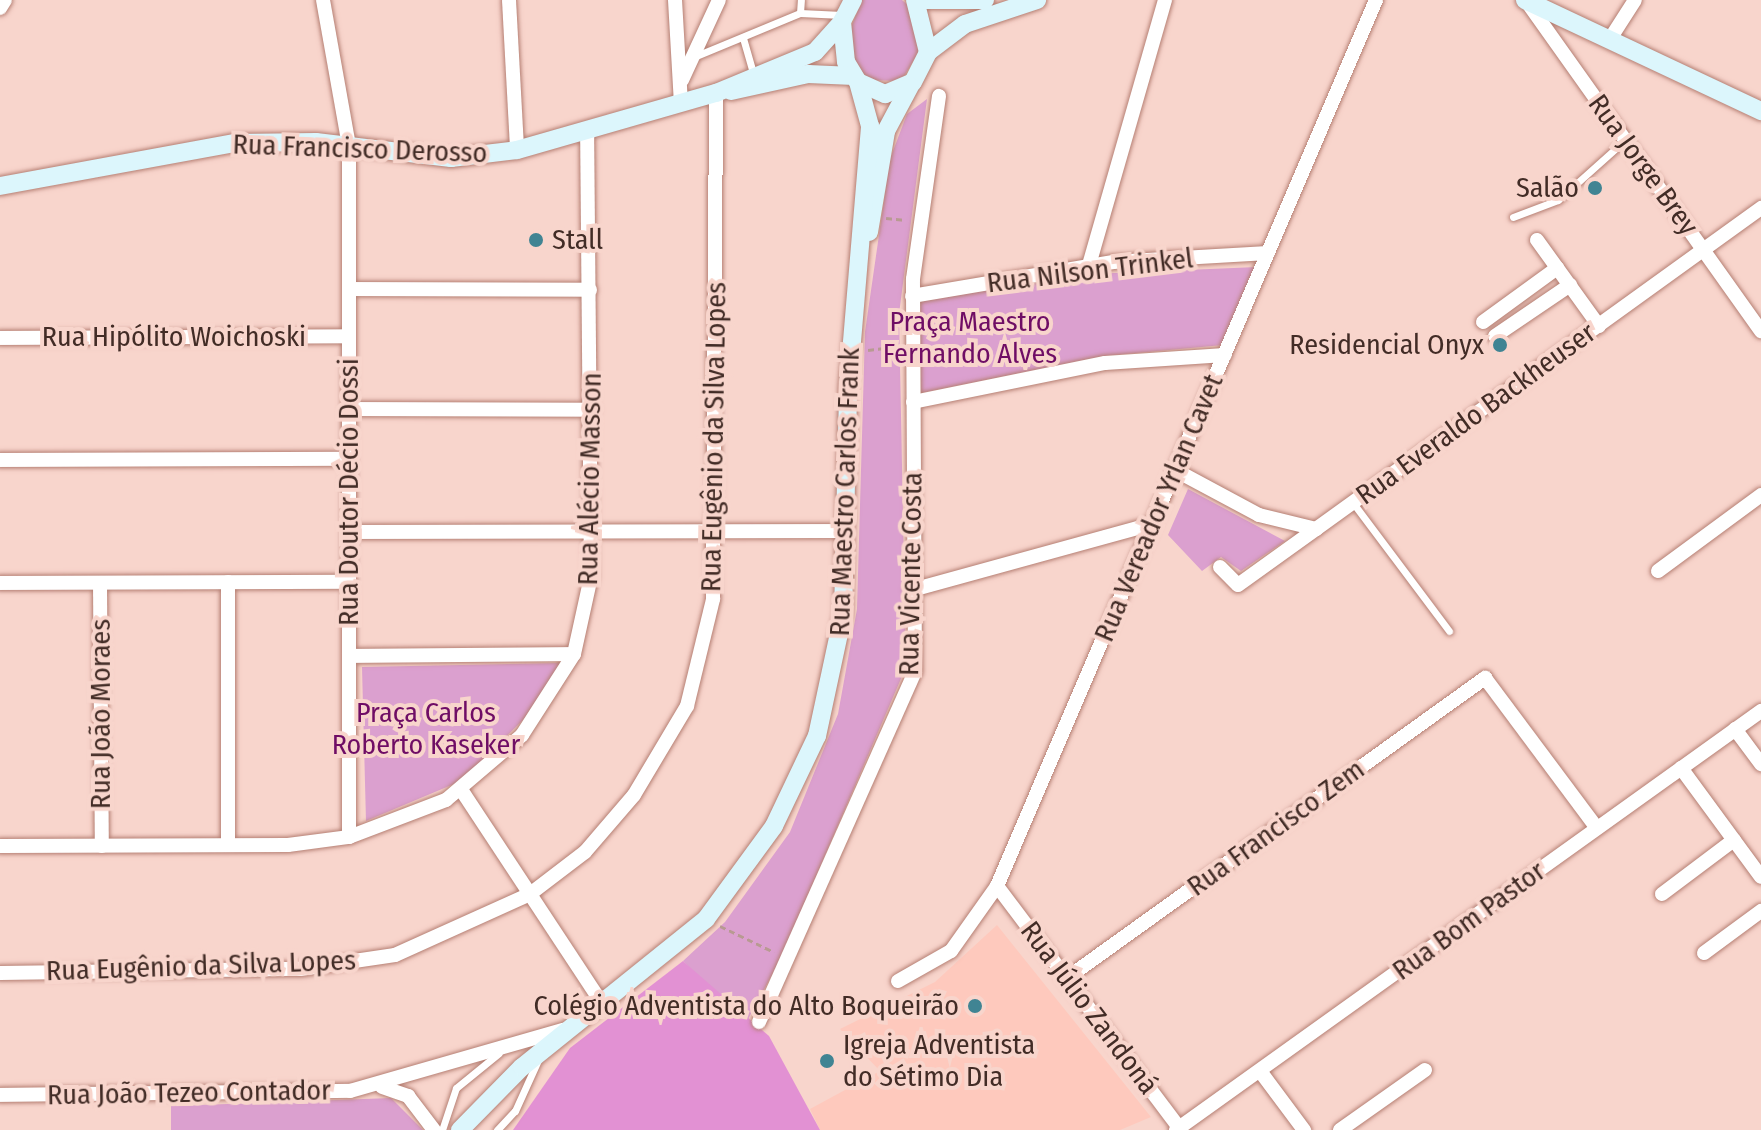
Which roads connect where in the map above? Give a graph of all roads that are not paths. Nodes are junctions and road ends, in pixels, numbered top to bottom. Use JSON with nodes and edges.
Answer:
{"nodes":[{"id":1,"x":5,"y":0,"type":"edge"},
{"id":2,"x":323,"y":0,"type":"edge"},
{"id":3,"x":509,"y":0,"type":"edge"},
{"id":4,"x":675,"y":0,"type":"edge"},
{"id":5,"x":719,"y":0,"type":"edge"},
{"id":6,"x":801,"y":0,"type":"edge"},
{"id":7,"x":917,"y":0,"type":"edge"},
{"id":8,"x":985,"y":0,"type":"edge"},
{"id":9,"x":1037,"y":0,"type":"edge"},
{"id":10,"x":1165,"y":0,"type":"edge"},
{"id":11,"x":1376,"y":0,"type":"edge"},
{"id":12,"x":1525,"y":0,"type":"edge"},
{"id":13,"x":1635,"y":0,"type":"edge"},
{"id":14,"x":0,"y":8,"type":"edge"},
{"id":15,"x":849,"y":8,"type":"edge"},
{"id":16,"x":800,"y":13,"type":"junction"},
{"id":17,"x":743,"y":38,"type":"junction"},
{"id":18,"x":1610,"y":39,"type":"junction"},
{"id":19,"x":928,"y":52,"type":"junction"},
{"id":20,"x":692,"y":58,"type":"junction"},
{"id":21,"x":753,"y":75,"type":"junction"},
{"id":22,"x":856,"y":79,"type":"junction"},
{"id":23,"x":913,"y":82,"type":"junction"},
{"id":24,"x":716,"y":93,"type":"junction"},
{"id":25,"x":680,"y":94,"type":"junction"},
{"id":26,"x":939,"y":96,"type":"dead end"},
{"id":27,"x":1761,"y":111,"type":"edge"},
{"id":28,"x":587,"y":131,"type":"junction"},
{"id":29,"x":1625,"y":140,"type":"junction"},
{"id":30,"x":349,"y":146,"type":"junction"},
{"id":31,"x":517,"y":150,"type":"junction"},
{"id":32,"x":0,"y":186,"type":"edge"},
{"id":33,"x":1761,"y":208,"type":"edge"},
{"id":34,"x":1513,"y":217,"type":"dead end"},
{"id":35,"x":1537,"y":240,"type":"dead end"},
{"id":36,"x":1703,"y":250,"type":"junction"},
{"id":37,"x":1268,"y":253,"type":"junction"},
{"id":38,"x":1089,"y":265,"type":"junction"},
{"id":39,"x":1557,"y":268,"type":"junction"},
{"id":40,"x":857,"y":282,"type":"junction"},
{"id":41,"x":1570,"y":285,"type":"junction"},
{"id":42,"x":349,"y":289,"type":"junction"},
{"id":43,"x":590,"y":290,"type":"junction"},
{"id":44,"x":912,"y":296,"type":"junction"},
{"id":45,"x":1483,"y":322,"type":"dead end"},
{"id":46,"x":1599,"y":326,"type":"junction"},
{"id":47,"x":1761,"y":331,"type":"edge"},
{"id":48,"x":349,"y":336,"type":"junction"},
{"id":49,"x":1495,"y":336,"type":"dead end"},
{"id":50,"x":0,"y":338,"type":"edge"},
{"id":51,"x":1225,"y":355,"type":"junction"},
{"id":52,"x":913,"y":402,"type":"junction"},
{"id":53,"x":349,"y":409,"type":"junction"},
{"id":54,"x":592,"y":410,"type":"junction"},
{"id":55,"x":349,"y":459,"type":"junction"},
{"id":56,"x":0,"y":460,"type":"edge"},
{"id":57,"x":1175,"y":470,"type":"junction"},
{"id":58,"x":1761,"y":495,"type":"edge"},
{"id":59,"x":1353,"y":503,"type":"junction"},
{"id":60,"x":1152,"y":524,"type":"junction"},
{"id":61,"x":1316,"y":529,"type":"junction"},
{"id":62,"x":717,"y":531,"type":"junction"},
{"id":63,"x":846,"y":531,"type":"junction"},
{"id":64,"x":349,"y":532,"type":"junction"},
{"id":65,"x":595,"y":532,"type":"junction"},
{"id":66,"x":1220,"y":567,"type":"dead end"},
{"id":67,"x":1658,"y":571,"type":"dead end"},
{"id":68,"x":228,"y":582,"type":"junction"},
{"id":69,"x":349,"y":582,"type":"junction"},
{"id":70,"x":0,"y":583,"type":"edge"},
{"id":71,"x":100,"y":583,"type":"junction"},
{"id":72,"x":912,"y":590,"type":"junction"},
{"id":73,"x":1449,"y":631,"type":"dead end"},
{"id":74,"x":574,"y":654,"type":"junction"},
{"id":75,"x":349,"y":656,"type":"junction"},
{"id":76,"x":1761,"y":711,"type":"edge"},
{"id":77,"x":1735,"y":729,"type":"junction"},
{"id":78,"x":1761,"y":764,"type":"edge"},
{"id":79,"x":1681,"y":768,"type":"junction"},
{"id":80,"x":462,"y":791,"type":"junction"},
{"id":81,"x":1597,"y":828,"type":"junction"},
{"id":82,"x":349,"y":837,"type":"junction"},
{"id":83,"x":1734,"y":840,"type":"junction"},
{"id":84,"x":228,"y":845,"type":"junction"},
{"id":85,"x":0,"y":846,"type":"edge"},
{"id":86,"x":102,"y":846,"type":"junction"},
{"id":87,"x":1761,"y":877,"type":"edge"},
{"id":88,"x":997,"y":886,"type":"junction"},
{"id":89,"x":530,"y":894,"type":"junction"},
{"id":90,"x":1662,"y":894,"type":"dead end"},
{"id":91,"x":1761,"y":911,"type":"edge"},
{"id":92,"x":1704,"y":953,"type":"dead end"},
{"id":93,"x":0,"y":973,"type":"edge"},
{"id":94,"x":1067,"y":978,"type":"junction"},
{"id":95,"x":898,"y":981,"type":"dead end"},
{"id":96,"x":604,"y":1006,"type":"junction"},
{"id":97,"x":759,"y":1022,"type":"dead end"},
{"id":98,"x":574,"y":1027,"type":"junction"},
{"id":99,"x":505,"y":1049,"type":"junction"},
{"id":100,"x":542,"y":1051,"type":"junction"},
{"id":101,"x":1425,"y":1070,"type":"dead end"},
{"id":102,"x":1260,"y":1071,"type":"junction"},
{"id":103,"x":378,"y":1086,"type":"junction"},
{"id":104,"x":0,"y":1095,"type":"edge"},
{"id":105,"x":434,"y":1130,"type":"edge"},
{"id":106,"x":442,"y":1130,"type":"edge"},
{"id":107,"x":460,"y":1130,"type":"edge"},
{"id":108,"x":497,"y":1130,"type":"edge"},
{"id":109,"x":1179,"y":1130,"type":"edge"},
{"id":110,"x":1304,"y":1130,"type":"edge"},
{"id":111,"x":1340,"y":1130,"type":"edge"}],
"edges":[{"from":1,"to":14,"type":"street"},
{"from":2,"to":30,"type":"street","name":"Rua Doutor Décio Dossi"},
{"from":3,"to":31,"type":"street"},
{"from":4,"to":25,"type":"street"},
{"from":5,"to":20,"type":"street"},
{"from":6,"to":16,"type":"lane"},
{"from":7,"to":8,"type":"main road"},
{"from":7,"to":19,"type":"main road"},
{"from":9,"to":19,"type":"main road"},
{"from":10,"to":38,"type":"street"},
{"from":11,"to":37,"type":"street","name":"Rua Vereador Yrlan Cavet"},
{"from":12,"to":18,"type":"main road"},
{"from":12,"to":29,"type":"street","name":"Rua Jorge Brey"},
{"from":13,"to":18,"type":"street"},
{"from":15,"to":16,"type":"lane"},
{"from":15,"to":21,"type":"main road","name":"Rua Francisco Derosso"},
{"from":15,"to":22,"type":"main road","name":"Rua Maestro Carlos Frank"},
{"from":16,"to":17,"type":"lane"},
{"from":17,"to":20,"type":"lane"},
{"from":17,"to":21,"type":"lane"},
{"from":18,"to":27,"type":"main road"},
{"from":19,"to":23,"type":"main road","name":"Rua Maestro Carlos Frank"},
{"from":20,"to":25,"type":"street"},
{"from":21,"to":24,"type":"main road","name":"Rua Francisco Derosso"},
{"from":22,"to":23,"type":"main road","name":"Rua Francisco Derosso"},
{"from":22,"to":24,"type":"main road","name":"Rua Francisco Derosso"},
{"from":22,"to":40,"type":"main road","name":"Rua Maestro Carlos Frank"},
{"from":23,"to":40,"type":"main road","name":"Rua Maestro Carlos Frank"},
{"from":24,"to":25,"type":"main road","name":"Rua Francisco Derosso"},
{"from":24,"to":62,"type":"street","name":"Rua Eugênio da Silva Lopes"},
{"from":25,"to":28,"type":"main road","name":"Rua Francisco Derosso"},
{"from":26,"to":44,"type":"street","name":"Rua Vicente Costa"},
{"from":28,"to":31,"type":"main road","name":"Rua Francisco Derosso"},
{"from":28,"to":43,"type":"street","name":"Rua Alécio Masson"},
{"from":29,"to":34,"type":"lane"},
{"from":29,"to":36,"type":"street","name":"Rua Jorge Brey"},
{"from":30,"to":31,"type":"main road","name":"Rua Francisco Derosso"},
{"from":30,"to":32,"type":"main road","name":"Rua Francisco Derosso"},
{"from":30,"to":42,"type":"street","name":"Rua Doutor Décio Dossi"},
{"from":33,"to":36,"type":"street","name":"Rua Everaldo Backheuser"},
{"from":35,"to":39,"type":"street"},
{"from":36,"to":46,"type":"street","name":"Rua Everaldo Backheuser"},
{"from":36,"to":47,"type":"street","name":"Rua Jorge Brey"},
{"from":37,"to":38,"type":"street","name":"Rua Nilson Trinkel"},
{"from":37,"to":51,"type":"street","name":"Rua Vereador Yrlan Cavet"},
{"from":38,"to":44,"type":"street","name":"Rua Nilson Trinkel"},
{"from":39,"to":41,"type":"street"},
{"from":39,"to":45,"type":"street"},
{"from":40,"to":63,"type":"main road","name":"Rua Maestro Carlos Frank"},
{"from":41,"to":46,"type":"street"},
{"from":41,"to":49,"type":"street"},
{"from":42,"to":43,"type":"street"},
{"from":42,"to":48,"type":"street","name":"Rua Doutor Décio Dossi"},
{"from":43,"to":54,"type":"street","name":"Rua Alécio Masson"},
{"from":44,"to":52,"type":"street","name":"Rua Vicente Costa"},
{"from":46,"to":59,"type":"street","name":"Rua Everaldo Backheuser"},
{"from":48,"to":50,"type":"street","name":"Rua Hipólito Woichoski"},
{"from":48,"to":53,"type":"street","name":"Rua Doutor Décio Dossi"},
{"from":51,"to":52,"type":"street"},
{"from":51,"to":57,"type":"street","name":"Rua Vereador Yrlan Cavet"},
{"from":52,"to":72,"type":"street","name":"Rua Vicente Costa"},
{"from":53,"to":54,"type":"street"},
{"from":53,"to":55,"type":"street","name":"Rua Doutor Décio Dossi"},
{"from":54,"to":65,"type":"street","name":"Rua Alécio Masson"},
{"from":55,"to":56,"type":"street"},
{"from":55,"to":64,"type":"street","name":"Rua Doutor Décio Dossi"},
{"from":57,"to":60,"type":"street","name":"Rua Vereador Yrlan Cavet"},
{"from":57,"to":61,"type":"street"},
{"from":58,"to":67,"type":"street"},
{"from":59,"to":61,"type":"street","name":"Rua Everaldo Backheuser"},
{"from":59,"to":73,"type":"lane"},
{"from":60,"to":72,"type":"street"},
{"from":60,"to":88,"type":"street","name":"Rua Vereador Yrlan Cavet"},
{"from":61,"to":66,"type":"street","name":"Rua Everaldo Backheuser"},
{"from":62,"to":63,"type":"street"},
{"from":62,"to":65,"type":"street"},
{"from":62,"to":89,"type":"street","name":"Rua Eugênio da Silva Lopes"},
{"from":63,"to":96,"type":"main road","name":"Rua Maestro Carlos Frank"},
{"from":64,"to":65,"type":"street"},
{"from":64,"to":69,"type":"street","name":"Rua Doutor Décio Dossi"},
{"from":65,"to":74,"type":"street","name":"Rua Alécio Masson"},
{"from":68,"to":69,"type":"street"},
{"from":68,"to":71,"type":"street"},
{"from":68,"to":84,"type":"street"},
{"from":69,"to":75,"type":"street","name":"Rua Doutor Décio Dossi"},
{"from":70,"to":71,"type":"street"},
{"from":71,"to":86,"type":"street","name":"Rua João Moraes"},
{"from":72,"to":97,"type":"street","name":"Rua Vicente Costa"},
{"from":74,"to":75,"type":"street"},
{"from":74,"to":80,"type":"street","name":"Rua Alécio Masson"},
{"from":75,"to":82,"type":"street","name":"Rua Doutor Décio Dossi"},
{"from":76,"to":77,"type":"street","name":"Rua Bom Pastor"},
{"from":77,"to":78,"type":"street"},
{"from":77,"to":79,"type":"street","name":"Rua Bom Pastor"},
{"from":79,"to":81,"type":"street","name":"Rua Bom Pastor"},
{"from":79,"to":83,"type":"street"},
{"from":80,"to":82,"type":"street","name":"Rua Alécio Masson"},
{"from":80,"to":89,"type":"street"},
{"from":81,"to":94,"type":"street","name":"Rua Francisco Zem"},
{"from":81,"to":102,"type":"street","name":"Rua Bom Pastor"},
{"from":82,"to":84,"type":"street","name":"Rua Alécio Masson"},
{"from":83,"to":87,"type":"street"},
{"from":83,"to":90,"type":"street"},
{"from":84,"to":86,"type":"street","name":"Rua Alécio Masson"},
{"from":85,"to":86,"type":"street","name":"Rua Alécio Masson"},
{"from":88,"to":94,"type":"street","name":"Rua Júlio Zandoná"},
{"from":88,"to":95,"type":"street","name":"Rua Vereador Yrlan Cavet"},
{"from":89,"to":93,"type":"street","name":"Rua Eugênio da Silva Lopes"},
{"from":89,"to":96,"type":"street"},
{"from":91,"to":92,"type":"street"},
{"from":94,"to":109,"type":"street","name":"Rua Júlio Zandoná"},
{"from":96,"to":98,"type":"main road","name":"Rua Maestro Carlos Frank"},
{"from":98,"to":99,"type":"street","name":"Rua João Tezeo Contador"},
{"from":98,"to":100,"type":"main road","name":"Rua Maestro Carlos Frank"},
{"from":99,"to":103,"type":"street","name":"Rua João Tezeo Contador"},
{"from":99,"to":106,"type":"lane"},
{"from":100,"to":107,"type":"main road","name":"Rua Maestro Carlos Frank"},
{"from":100,"to":108,"type":"lane"},
{"from":101,"to":111,"type":"street"},
{"from":102,"to":109,"type":"street","name":"Rua Bom Pastor"},
{"from":102,"to":110,"type":"street"},
{"from":103,"to":104,"type":"street","name":"Rua João Tezeo Contador"},
{"from":103,"to":105,"type":"street"}]}
